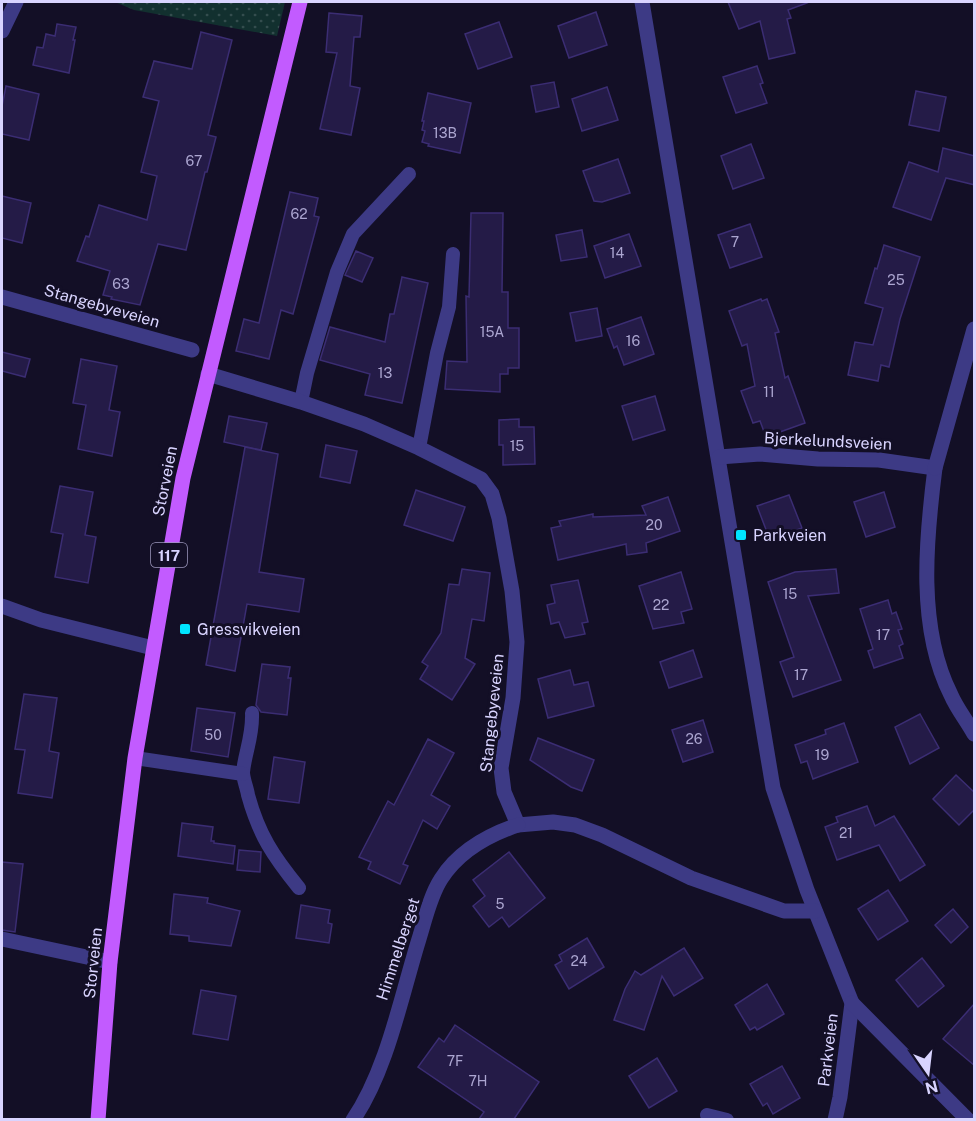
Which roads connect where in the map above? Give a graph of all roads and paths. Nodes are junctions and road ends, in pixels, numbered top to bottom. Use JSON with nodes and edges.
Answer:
{"nodes":[{"id":1,"x":16,"y":2,"type":"edge"},
{"id":2,"x":300,"y":2,"type":"edge"},
{"id":3,"x":642,"y":2,"type":"edge"},
{"id":4,"x":2,"y":31,"type":"edge"},
{"id":5,"x":409,"y":174,"type":"dead end"},
{"id":6,"x":453,"y":254,"type":"dead end"},
{"id":7,"x":2,"y":297,"type":"edge"},
{"id":8,"x":975,"y":329,"type":"edge"},
{"id":9,"x":192,"y":350,"type":"dead end"},
{"id":10,"x":208,"y":374,"type":"junction"},
{"id":11,"x":301,"y":402,"type":"junction"},
{"id":12,"x":419,"y":448,"type":"junction"},
{"id":13,"x":719,"y":457,"type":"junction"},
{"id":14,"x":935,"y":468,"type":"junction"},
{"id":15,"x":2,"y":606,"type":"edge"},
{"id":16,"x":153,"y":648,"type":"junction"},
{"id":17,"x":252,"y":713,"type":"dead end"},
{"id":18,"x":975,"y":734,"type":"edge"},
{"id":19,"x":135,"y":758,"type":"junction"},
{"id":20,"x":243,"y":774,"type":"junction"},
{"id":21,"x":518,"y":825,"type":"junction"},
{"id":22,"x":299,"y":888,"type":"dead end"},
{"id":23,"x":815,"y":911,"type":"junction"},
{"id":24,"x":2,"y":939,"type":"edge"},
{"id":25,"x":110,"y":962,"type":"junction"},
{"id":26,"x":852,"y":1003,"type":"junction"},
{"id":27,"x":707,"y":1115,"type":"dead end"},
{"id":28,"x":98,"y":1119,"type":"edge"},
{"id":29,"x":353,"y":1119,"type":"edge"},
{"id":30,"x":727,"y":1119,"type":"edge"},
{"id":31,"x":835,"y":1119,"type":"edge"},
{"id":32,"x":968,"y":1119,"type":"edge"}],
"edges":[{"from":1,"to":4,"type":"street"},
{"from":2,"to":10,"type":"main road","name":"Storveien","number":"117"},
{"from":3,"to":13,"type":"street","name":"Parkveien"},
{"from":5,"to":11,"type":"lane"},
{"from":6,"to":12,"type":"lane"},
{"from":7,"to":9,"type":"street","name":"Stangebyeveien"},
{"from":8,"to":14,"type":"street"},
{"from":10,"to":11,"type":"street","name":"Stangebyeveien"},
{"from":10,"to":16,"type":"main road","name":"Storveien","number":"117"},
{"from":11,"to":12,"type":"street","name":"Stangebyeveien"},
{"from":12,"to":21,"type":"street","name":"Stangebyeveien"},
{"from":13,"to":14,"type":"street","name":"Bjerkelundsveien"},
{"from":13,"to":23,"type":"street","name":"Parkveien"},
{"from":14,"to":18,"type":"street"},
{"from":15,"to":16,"type":"street"},
{"from":16,"to":19,"type":"main road","name":"Storveien","number":"117"},
{"from":17,"to":20,"type":"lane"},
{"from":19,"to":20,"type":"lane"},
{"from":19,"to":25,"type":"main road","name":"Storveien","number":"117"},
{"from":20,"to":22,"type":"lane"},
{"from":21,"to":23,"type":"street"},
{"from":21,"to":29,"type":"street","name":"Himmelberget"},
{"from":23,"to":26,"type":"street","name":"Parkveien"},
{"from":24,"to":25,"type":"street"},
{"from":25,"to":28,"type":"main road","name":"Storveien","number":"117"},
{"from":26,"to":31,"type":"street","name":"Parkveien"},
{"from":26,"to":32,"type":"street"},
{"from":27,"to":30,"type":"lane"}]}
